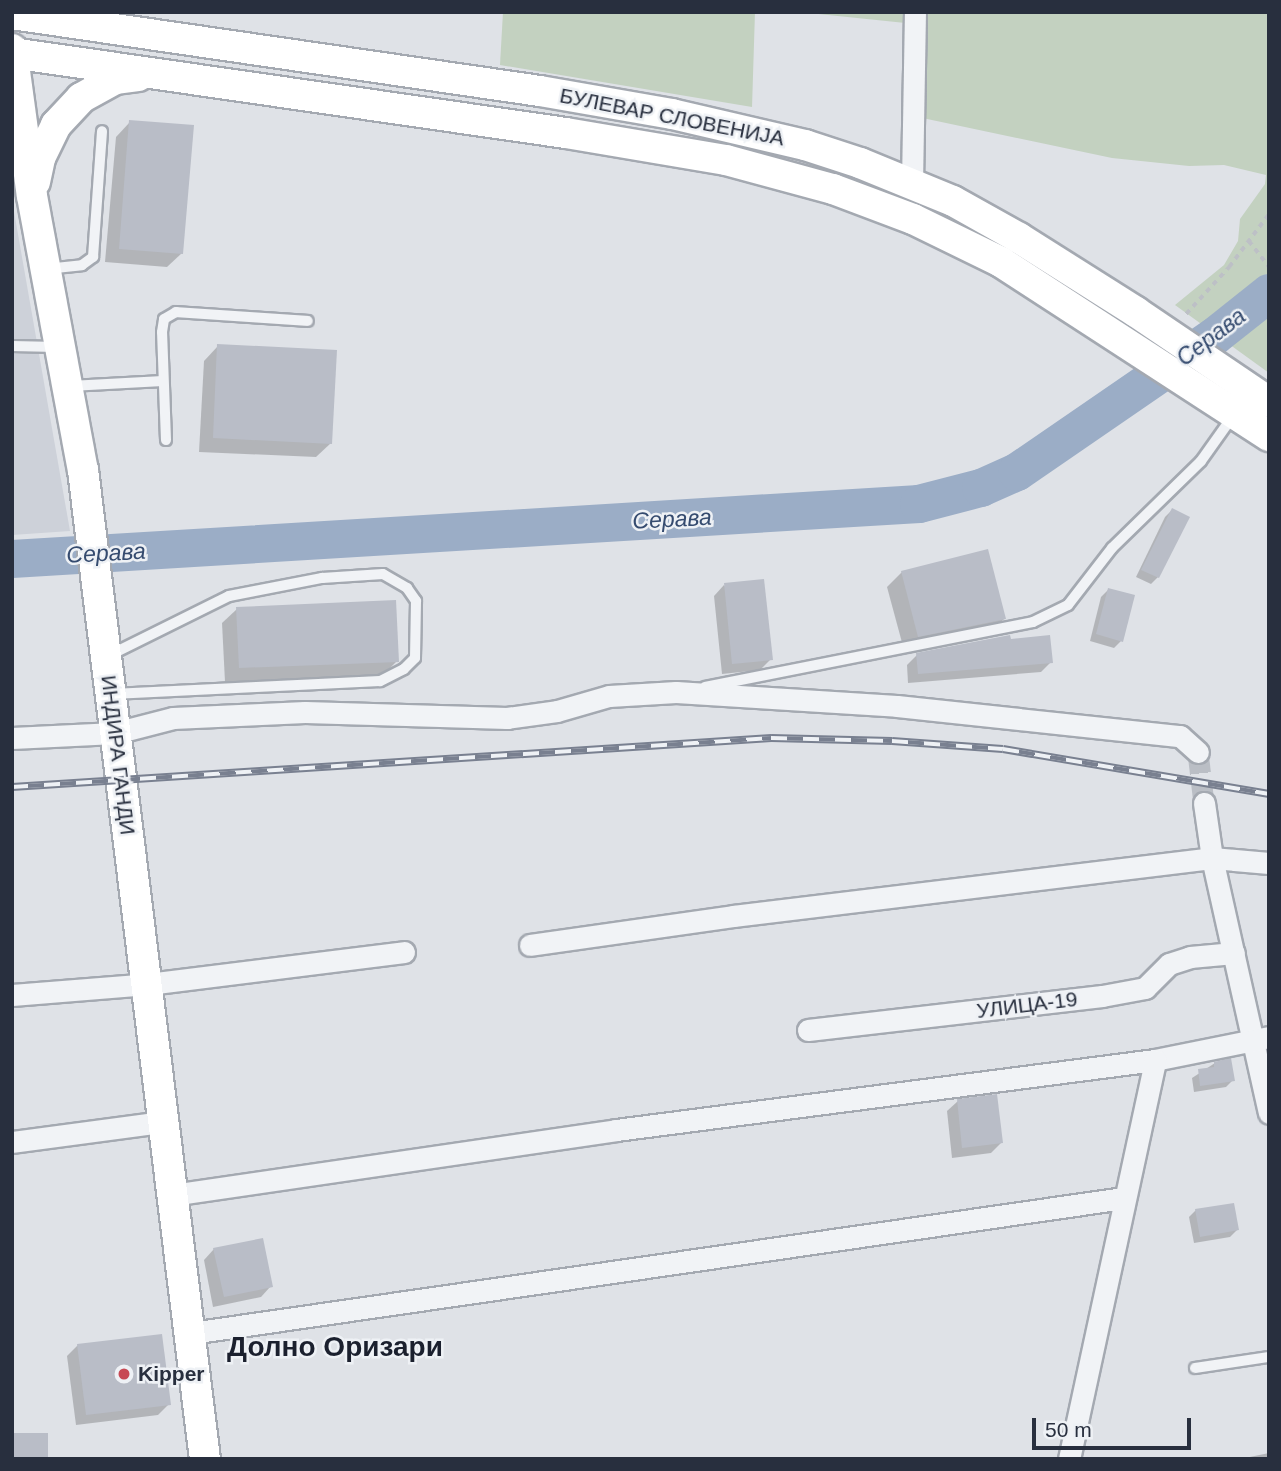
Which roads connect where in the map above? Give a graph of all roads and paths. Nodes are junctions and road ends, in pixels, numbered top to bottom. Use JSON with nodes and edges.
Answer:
{"nodes":[{"id":1,"x":116,"y":12,"type":"edge"},
{"id":2,"x":915,"y":12,"type":"edge"},
{"id":3,"x":12,"y":14,"type":"edge"},
{"id":4,"x":197,"y":40,"type":"junction"},
{"id":5,"x":12,"y":52,"type":"edge"},
{"id":6,"x":152,"y":73,"type":"junction"},
{"id":7,"x":102,"y":131,"type":"dead end"},
{"id":8,"x":12,"y":153,"type":"edge"},
{"id":9,"x":912,"y":183,"type":"junction"},
{"id":10,"x":32,"y":196,"type":"junction"},
{"id":11,"x":1269,"y":214,"type":"edge"},
{"id":12,"x":1249,"y":241,"type":"junction"},
{"id":13,"x":1269,"y":267,"type":"edge"},
{"id":14,"x":46,"y":270,"type":"junction"},
{"id":15,"x":308,"y":321,"type":"dead end"},
{"id":16,"x":1167,"y":333,"type":"junction"},
{"id":17,"x":12,"y":346,"type":"edge"},
{"id":18,"x":60,"y":347,"type":"junction"},
{"id":19,"x":163,"y":381,"type":"junction"},
{"id":20,"x":67,"y":386,"type":"junction"},
{"id":21,"x":1251,"y":402,"type":"edge"},
{"id":22,"x":1269,"y":436,"type":"edge"},
{"id":23,"x":166,"y":440,"type":"dead end"},
{"id":24,"x":106,"y":658,"type":"junction"},
{"id":25,"x":676,"y":692,"type":"junction"},
{"id":26,"x":110,"y":694,"type":"junction"},
{"id":27,"x":115,"y":733,"type":"junction"},
{"id":28,"x":12,"y":738,"type":"edge"},
{"id":29,"x":1198,"y":752,"type":"dead end"},
{"id":30,"x":1204,"y":803,"type":"tunnel mouth"},
{"id":31,"x":1212,"y":858,"type":"junction"},
{"id":32,"x":1269,"y":863,"type":"edge"},
{"id":33,"x":530,"y":945,"type":"dead end"},
{"id":34,"x":404,"y":952,"type":"dead end"},
{"id":35,"x":1234,"y":953,"type":"junction"},
{"id":36,"x":148,"y":984,"type":"junction"},
{"id":37,"x":12,"y":995,"type":"edge"},
{"id":38,"x":808,"y":1030,"type":"dead end"},
{"id":39,"x":1260,"y":1039,"type":"edge"},
{"id":40,"x":1155,"y":1060,"type":"junction"},
{"id":41,"x":1269,"y":1113,"type":"edge"},
{"id":42,"x":162,"y":1122,"type":"junction"},
{"id":43,"x":12,"y":1142,"type":"edge"},
{"id":44,"x":171,"y":1195,"type":"junction"},
{"id":45,"x":1123,"y":1198,"type":"junction"},
{"id":46,"x":191,"y":1334,"type":"junction"},
{"id":47,"x":1269,"y":1357,"type":"edge"},
{"id":48,"x":1195,"y":1368,"type":"dead end"},
{"id":49,"x":205,"y":1459,"type":"edge"},
{"id":50,"x":1069,"y":1459,"type":"edge"}],
"edges":[{"from":1,"to":4,"type":"street"},
{"from":2,"to":9,"type":"street"},
{"from":3,"to":4,"type":"street","name":"БУЛЕВАР СЛОВЕНИЈА"},
{"from":4,"to":9,"type":"street","name":"БУЛЕВАР СЛОВЕНИЈА"},
{"from":5,"to":6,"type":"street","name":"БУЛЕВАР СЛОВЕНИЈА"},
{"from":5,"to":10,"type":"street","name":"ИНДИРА ГАНДИ"},
{"from":6,"to":10,"type":"street"},
{"from":6,"to":21,"type":"street","name":"БУЛЕВАР СЛОВЕНИЈА"},
{"from":7,"to":14,"type":"lane"},
{"from":8,"to":10,"type":"street"},
{"from":9,"to":16,"type":"street","name":"БУЛЕВАР СЛОВЕНИЈА"},
{"from":10,"to":14,"type":"street","name":"ИНДИРА ГАНДИ"},
{"from":11,"to":12,"type":"path"},
{"from":12,"to":13,"type":"path"},
{"from":12,"to":16,"type":"path"},
{"from":14,"to":18,"type":"street","name":"ИНДИРА ГАНДИ"},
{"from":15,"to":19,"type":"lane"},
{"from":16,"to":21,"type":"street","name":"БУЛЕВАР СЛОВЕНИЈА"},
{"from":17,"to":18,"type":"lane"},
{"from":18,"to":20,"type":"street","name":"ИНДИРА ГАНДИ"},
{"from":19,"to":20,"type":"lane"},
{"from":19,"to":23,"type":"lane"},
{"from":20,"to":24,"type":"street","name":"ИНДИРА ГАНДИ"},
{"from":21,"to":22,"type":"street","name":"БУЛЕВАР СЛОВЕНИЈА"},
{"from":21,"to":25,"type":"lane"},
{"from":24,"to":26,"type":"street","name":"ИНДИРА ГАНДИ"},
{"from":24,"to":26,"type":"lane"},
{"from":25,"to":27,"type":"street"},
{"from":25,"to":29,"type":"street"},
{"from":26,"to":27,"type":"street","name":"ИНДИРА ГАНДИ"},
{"from":27,"to":28,"type":"street"},
{"from":27,"to":36,"type":"street","name":"ИНДИРА ГАНДИ"},
{"from":30,"to":31,"type":"street"},
{"from":31,"to":32,"type":"street"},
{"from":31,"to":33,"type":"street"},
{"from":31,"to":35,"type":"street"},
{"from":34,"to":36,"type":"street"},
{"from":35,"to":38,"type":"street","name":"УЛИЦА-19"},
{"from":35,"to":39,"type":"street"},
{"from":36,"to":37,"type":"street"},
{"from":36,"to":42,"type":"street","name":"ИНДИРА ГАНДИ"},
{"from":39,"to":40,"type":"street"},
{"from":39,"to":41,"type":"street"},
{"from":40,"to":44,"type":"street"},
{"from":40,"to":45,"type":"street"},
{"from":42,"to":43,"type":"street"},
{"from":42,"to":44,"type":"street","name":"ИНДИРА ГАНДИ"},
{"from":44,"to":46,"type":"street","name":"ИНДИРА ГАНДИ"},
{"from":45,"to":46,"type":"street"},
{"from":45,"to":50,"type":"street"},
{"from":46,"to":49,"type":"street","name":"ИНДИРА ГАНДИ"},
{"from":47,"to":48,"type":"lane"}]}
